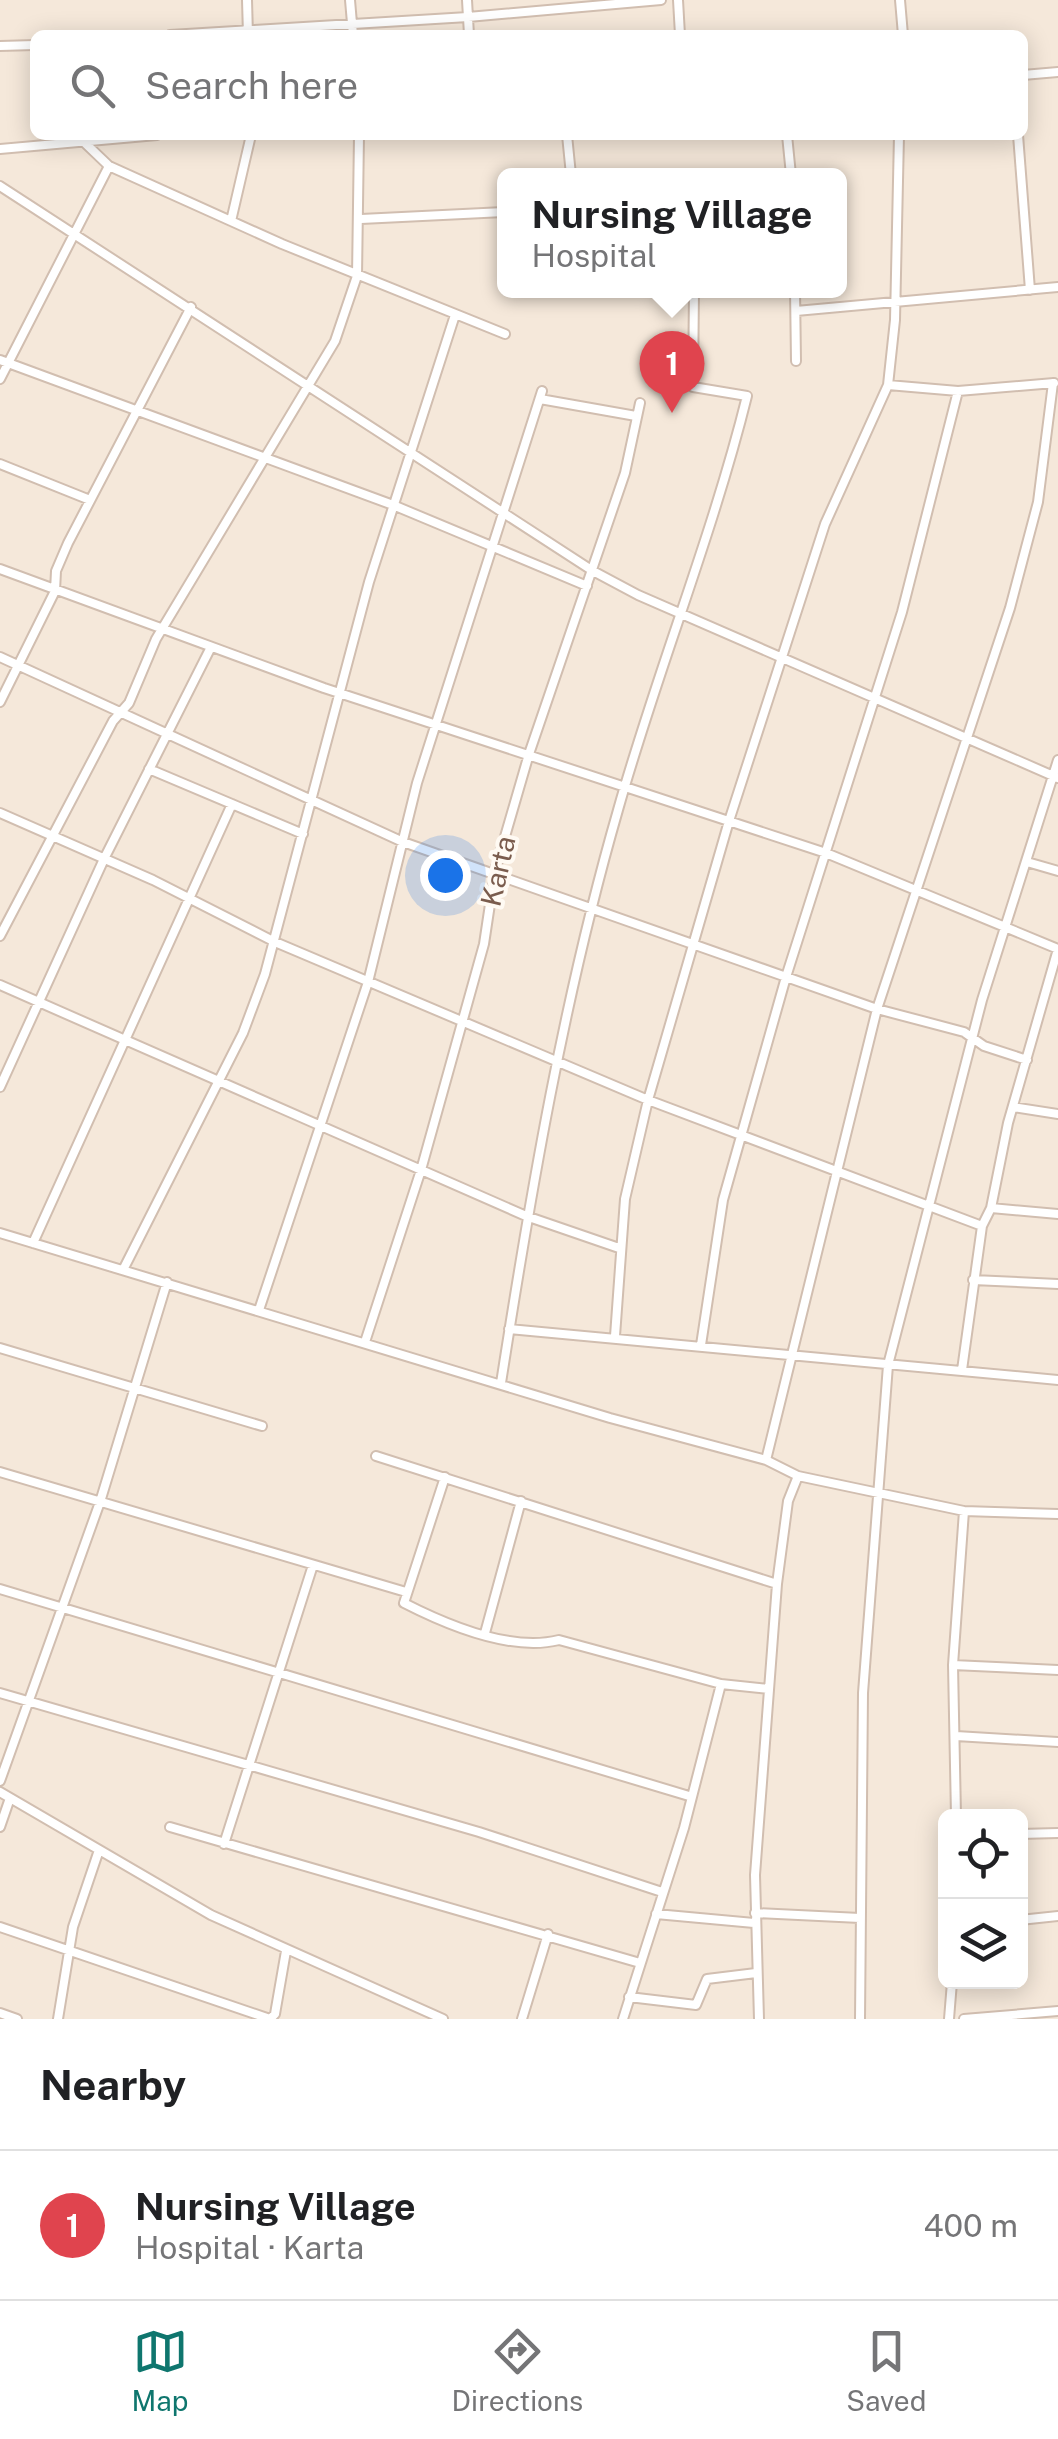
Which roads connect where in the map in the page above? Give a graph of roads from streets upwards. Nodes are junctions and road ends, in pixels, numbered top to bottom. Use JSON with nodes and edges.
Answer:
{"nodes":[{"id":1,"x":247,"y":0,"type":"edge"},
{"id":2,"x":350,"y":0,"type":"edge"},
{"id":3,"x":466,"y":0,"type":"edge"},
{"id":4,"x":661,"y":0,"type":"edge"},
{"id":5,"x":678,"y":0,"type":"edge"},
{"id":6,"x":900,"y":0,"type":"edge"},
{"id":7,"x":468,"y":17,"type":"junction"},
{"id":8,"x":352,"y":24,"type":"junction"},
{"id":9,"x":248,"y":30,"type":"edge"},
{"id":10,"x":274,"y":30,"type":"edge"},
{"id":11,"x":353,"y":30,"type":"edge"},
{"id":12,"x":469,"y":30,"type":"edge"},
{"id":13,"x":680,"y":30,"type":"edge"},
{"id":14,"x":903,"y":30,"type":"edge"},
{"id":15,"x":30,"y":45,"type":"edge"},
{"id":16,"x":0,"y":46,"type":"edge"},
{"id":17,"x":1058,"y":72,"type":"edge"},
{"id":18,"x":1028,"y":75,"type":"edge"},
{"id":19,"x":106,"y":140,"type":"edge"},
{"id":20,"x":250,"y":140,"type":"edge"},
{"id":21,"x":359,"y":140,"type":"edge"},
{"id":22,"x":568,"y":140,"type":"edge"},
{"id":23,"x":787,"y":140,"type":"edge"},
{"id":24,"x":899,"y":140,"type":"edge"},
{"id":25,"x":1018,"y":140,"type":"edge"},
{"id":26,"x":85,"y":142,"type":"junction"},
{"id":27,"x":0,"y":149,"type":"edge"},
{"id":28,"x":108,"y":166,"type":"junction"},
{"id":29,"x":570,"y":168,"type":"edge"},
{"id":30,"x":789,"y":168,"type":"edge"},
{"id":31,"x":3,"y":188,"type":"edge"},
{"id":32,"x":0,"y":201,"type":"edge"},
{"id":33,"x":497,"y":212,"type":"edge"},
{"id":34,"x":361,"y":219,"type":"junction"},
{"id":35,"x":231,"y":221,"type":"junction"},
{"id":36,"x":77,"y":234,"type":"junction"},
{"id":37,"x":357,"y":276,"type":"junction"},
{"id":38,"x":1058,"y":287,"type":"edge"},
{"id":39,"x":1030,"y":290,"type":"junction"},
{"id":40,"x":694,"y":298,"type":"edge"},
{"id":41,"x":795,"y":298,"type":"edge"},
{"id":42,"x":894,"y":300,"type":"junction"},
{"id":43,"x":191,"y":307,"type":"junction"},
{"id":44,"x":796,"y":312,"type":"junction"},
{"id":45,"x":455,"y":315,"type":"junction"},
{"id":46,"x":505,"y":334,"type":"dead end"},
{"id":47,"x":4,"y":361,"type":"edge"},
{"id":48,"x":796,"y":361,"type":"dead end"},
{"id":49,"x":0,"y":379,"type":"edge"},
{"id":50,"x":1056,"y":383,"type":"edge"},
{"id":51,"x":310,"y":384,"type":"junction"},
{"id":52,"x":888,"y":384,"type":"junction"},
{"id":53,"x":958,"y":391,"type":"junction"},
{"id":54,"x":640,"y":403,"type":"dead end"},
{"id":55,"x":137,"y":410,"type":"junction"},
{"id":56,"x":636,"y":416,"type":"junction"},
{"id":57,"x":410,"y":450,"type":"junction"},
{"id":58,"x":266,"y":456,"type":"junction"},
{"id":59,"x":0,"y":464,"type":"edge"},
{"id":60,"x":90,"y":500,"type":"junction"},
{"id":61,"x":393,"y":505,"type":"junction"},
{"id":62,"x":506,"y":514,"type":"junction"},
{"id":63,"x":493,"y":546,"type":"junction"},
{"id":64,"x":0,"y":569,"type":"edge"},
{"id":65,"x":593,"y":571,"type":"junction"},
{"id":66,"x":587,"y":586,"type":"junction"},
{"id":67,"x":55,"y":592,"type":"junction"},
{"id":68,"x":681,"y":613,"type":"junction"},
{"id":69,"x":163,"y":628,"type":"junction"},
{"id":70,"x":211,"y":647,"type":"junction"},
{"id":71,"x":783,"y":656,"type":"junction"},
{"id":72,"x":0,"y":657,"type":"edge"},
{"id":73,"x":18,"y":664,"type":"junction"},
{"id":74,"x":340,"y":694,"type":"junction"},
{"id":75,"x":874,"y":699,"type":"junction"},
{"id":76,"x":0,"y":702,"type":"edge"},
{"id":77,"x":120,"y":713,"type":"junction"},
{"id":78,"x":436,"y":724,"type":"junction"},
{"id":79,"x":169,"y":734,"type":"junction"},
{"id":80,"x":964,"y":738,"type":"junction"},
{"id":81,"x":529,"y":754,"type":"junction"},
{"id":82,"x":1058,"y":760,"type":"edge"},
{"id":83,"x":149,"y":768,"type":"junction"},
{"id":84,"x":1056,"y":777,"type":"edge"},
{"id":85,"x":625,"y":785,"type":"junction"},
{"id":86,"x":311,"y":802,"type":"junction"},
{"id":87,"x":232,"y":804,"type":"junction"},
{"id":88,"x":0,"y":813,"type":"edge"},
{"id":89,"x":729,"y":820,"type":"junction"},
{"id":90,"x":302,"y":834,"type":"junction"},
{"id":91,"x":52,"y":836,"type":"junction"},
{"id":92,"x":403,"y":842,"type":"junction"},
{"id":93,"x":826,"y":853,"type":"junction"},
{"id":94,"x":104,"y":859,"type":"junction"},
{"id":95,"x":1027,"y":862,"type":"junction"},
{"id":96,"x":496,"y":871,"type":"junction"},
{"id":97,"x":1058,"y":871,"type":"edge"},
{"id":98,"x":914,"y":891,"type":"junction"},
{"id":99,"x":190,"y":898,"type":"junction"},
{"id":100,"x":594,"y":909,"type":"junction"},
{"id":101,"x":1005,"y":929,"type":"junction"},
{"id":102,"x":0,"y":936,"type":"edge"},
{"id":103,"x":275,"y":942,"type":"junction"},
{"id":104,"x":695,"y":946,"type":"junction"},
{"id":105,"x":1058,"y":949,"type":"edge"},
{"id":106,"x":786,"y":977,"type":"junction"},
{"id":107,"x":368,"y":982,"type":"junction"},
{"id":108,"x":0,"y":986,"type":"edge"},
{"id":109,"x":37,"y":1001,"type":"junction"},
{"id":110,"x":877,"y":1010,"type":"junction"},
{"id":111,"x":462,"y":1019,"type":"junction"},
{"id":112,"x":973,"y":1040,"type":"junction"},
{"id":113,"x":125,"y":1041,"type":"junction"},
{"id":114,"x":1028,"y":1060,"type":"junction"},
{"id":115,"x":559,"y":1063,"type":"junction"},
{"id":116,"x":219,"y":1082,"type":"junction"},
{"id":117,"x":0,"y":1087,"type":"edge"},
{"id":118,"x":648,"y":1100,"type":"junction"},
{"id":119,"x":1013,"y":1107,"type":"junction"},
{"id":120,"x":1058,"y":1114,"type":"edge"},
{"id":121,"x":321,"y":1125,"type":"junction"},
{"id":122,"x":740,"y":1138,"type":"junction"},
{"id":123,"x":421,"y":1170,"type":"junction"},
{"id":124,"x":837,"y":1173,"type":"junction"},
{"id":125,"x":928,"y":1205,"type":"junction"},
{"id":126,"x":991,"y":1208,"type":"junction"},
{"id":127,"x":1058,"y":1214,"type":"edge"},
{"id":128,"x":526,"y":1216,"type":"junction"},
{"id":129,"x":982,"y":1226,"type":"junction"},
{"id":130,"x":0,"y":1233,"type":"edge"},
{"id":131,"x":33,"y":1243,"type":"junction"},
{"id":132,"x":618,"y":1248,"type":"junction"},
{"id":133,"x":123,"y":1270,"type":"junction"},
{"id":134,"x":973,"y":1280,"type":"junction"},
{"id":135,"x":166,"y":1282,"type":"junction"},
{"id":136,"x":1058,"y":1284,"type":"edge"},
{"id":137,"x":259,"y":1310,"type":"junction"},
{"id":138,"x":509,"y":1329,"type":"junction"},
{"id":139,"x":615,"y":1336,"type":"junction"},
{"id":140,"x":365,"y":1342,"type":"junction"},
{"id":141,"x":702,"y":1345,"type":"junction"},
{"id":142,"x":0,"y":1348,"type":"edge"},
{"id":143,"x":794,"y":1355,"type":"junction"},
{"id":144,"x":888,"y":1365,"type":"junction"},
{"id":145,"x":962,"y":1370,"type":"junction"},
{"id":146,"x":1058,"y":1380,"type":"edge"},
{"id":147,"x":500,"y":1384,"type":"junction"},
{"id":148,"x":134,"y":1390,"type":"junction"},
{"id":149,"x":262,"y":1426,"type":"dead end"},
{"id":150,"x":376,"y":1456,"type":"dead end"},
{"id":151,"x":766,"y":1460,"type":"junction"},
{"id":152,"x":0,"y":1472,"type":"edge"},
{"id":153,"x":798,"y":1476,"type":"junction"},
{"id":154,"x":445,"y":1477,"type":"junction"},
{"id":155,"x":878,"y":1496,"type":"junction"},
{"id":156,"x":521,"y":1501,"type":"junction"},
{"id":157,"x":100,"y":1502,"type":"junction"},
{"id":158,"x":964,"y":1511,"type":"junction"},
{"id":159,"x":1058,"y":1514,"type":"edge"},
{"id":160,"x":313,"y":1565,"type":"junction"},
{"id":161,"x":777,"y":1584,"type":"junction"},
{"id":162,"x":0,"y":1589,"type":"edge"},
{"id":163,"x":406,"y":1592,"type":"junction"},
{"id":164,"x":64,"y":1608,"type":"junction"},
{"id":165,"x":485,"y":1633,"type":"junction"},
{"id":166,"x":953,"y":1665,"type":"junction"},
{"id":167,"x":1058,"y":1670,"type":"edge"},
{"id":168,"x":278,"y":1673,"type":"junction"},
{"id":169,"x":721,"y":1684,"type":"junction"},
{"id":170,"x":768,"y":1689,"type":"junction"},
{"id":171,"x":0,"y":1692,"type":"edge"},
{"id":172,"x":29,"y":1701,"type":"junction"},
{"id":173,"x":956,"y":1736,"type":"junction"},
{"id":174,"x":1058,"y":1742,"type":"edge"},
{"id":175,"x":247,"y":1768,"type":"junction"},
{"id":176,"x":0,"y":1781,"type":"edge"},
{"id":177,"x":0,"y":1792,"type":"edge"},
{"id":178,"x":690,"y":1796,"type":"junction"},
{"id":179,"x":10,"y":1798,"type":"junction"},
{"id":180,"x":956,"y":1809,"type":"edge"},
{"id":181,"x":0,"y":1827,"type":"edge"},
{"id":182,"x":170,"y":1827,"type":"dead end"},
{"id":183,"x":1058,"y":1833,"type":"edge"},
{"id":184,"x":1028,"y":1834,"type":"edge"},
{"id":185,"x":224,"y":1844,"type":"junction"},
{"id":186,"x":99,"y":1850,"type":"junction"},
{"id":187,"x":662,"y":1892,"type":"junction"},
{"id":188,"x":656,"y":1914,"type":"junction"},
{"id":189,"x":1058,"y":1916,"type":"edge"},
{"id":190,"x":754,"y":1918,"type":"junction"},
{"id":191,"x":860,"y":1918,"type":"junction"},
{"id":192,"x":1028,"y":1919,"type":"edge"},
{"id":193,"x":0,"y":1927,"type":"edge"},
{"id":194,"x":548,"y":1934,"type":"junction"},
{"id":195,"x":286,"y":1950,"type":"junction"},
{"id":196,"x":70,"y":1953,"type":"junction"},
{"id":197,"x":640,"y":1963,"type":"junction"},
{"id":198,"x":756,"y":1973,"type":"junction"},
{"id":199,"x":951,"y":1989,"type":"edge"},
{"id":200,"x":630,"y":1997,"type":"junction"},
{"id":201,"x":1058,"y":2011,"type":"edge"},
{"id":202,"x":0,"y":2013,"type":"edge"},
{"id":203,"x":17,"y":2019,"type":"edge"},
{"id":204,"x":58,"y":2019,"type":"edge"},
{"id":205,"x":443,"y":2019,"type":"edge"},
{"id":206,"x":522,"y":2019,"type":"edge"},
{"id":207,"x":622,"y":2019,"type":"edge"},
{"id":208,"x":759,"y":2019,"type":"edge"},
{"id":209,"x":860,"y":2019,"type":"edge"},
{"id":210,"x":949,"y":2019,"type":"edge"},
{"id":211,"x":964,"y":2019,"type":"edge"}],
"edges":[{"from":1,"to":9,"type":"street"},
{"from":2,"to":8,"type":"street"},
{"from":3,"to":7,"type":"street"},
{"from":4,"to":7,"type":"street"},
{"from":5,"to":13,"type":"street"},
{"from":6,"to":14,"type":"street"},
{"from":7,"to":8,"type":"street"},
{"from":7,"to":12,"type":"street"},
{"from":8,"to":10,"type":"street"},
{"from":8,"to":11,"type":"street"},
{"from":15,"to":16,"type":"street"},
{"from":17,"to":18,"type":"street"},
{"from":19,"to":26,"type":"street"},
{"from":20,"to":35,"type":"street"},
{"from":21,"to":34,"type":"street"},
{"from":22,"to":29,"type":"street"},
{"from":23,"to":30,"type":"street"},
{"from":24,"to":42,"type":"street"},
{"from":25,"to":39,"type":"street"},
{"from":26,"to":27,"type":"street"},
{"from":26,"to":28,"type":"street"},
{"from":28,"to":35,"type":"street"},
{"from":28,"to":36,"type":"street"},
{"from":31,"to":32,"type":"street"},
{"from":31,"to":36,"type":"street"},
{"from":33,"to":34,"type":"street"},
{"from":34,"to":37,"type":"street"},
{"from":35,"to":37,"type":"street"},
{"from":36,"to":43,"type":"street"},
{"from":36,"to":47,"type":"street"},
{"from":37,"to":45,"type":"street"},
{"from":37,"to":51,"type":"street"},
{"from":38,"to":39,"type":"street"},
{"from":39,"to":42,"type":"street"},
{"from":40,"to":68,"type":"street"},
{"from":41,"to":44,"type":"street"},
{"from":42,"to":44,"type":"street"},
{"from":42,"to":52,"type":"street"},
{"from":43,"to":51,"type":"street"},
{"from":43,"to":55,"type":"street"},
{"from":44,"to":48,"type":"street"},
{"from":45,"to":46,"type":"street"},
{"from":45,"to":57,"type":"street"},
{"from":47,"to":49,"type":"street"},
{"from":47,"to":55,"type":"street"},
{"from":50,"to":53,"type":"street"},
{"from":50,"to":80,"type":"street"},
{"from":51,"to":57,"type":"street"},
{"from":51,"to":58,"type":"street"},
{"from":52,"to":53,"type":"street"},
{"from":52,"to":71,"type":"street"},
{"from":53,"to":75,"type":"street"},
{"from":54,"to":56,"type":"street","name":"Karta"},
{"from":55,"to":58,"type":"street"},
{"from":55,"to":60,"type":"street"},
{"from":56,"to":62,"type":"street"},
{"from":56,"to":65,"type":"street","name":"Karta"},
{"from":57,"to":61,"type":"street"},
{"from":57,"to":62,"type":"street"},
{"from":58,"to":61,"type":"street"},
{"from":58,"to":69,"type":"street"},
{"from":59,"to":60,"type":"street"},
{"from":60,"to":67,"type":"street"},
{"from":61,"to":63,"type":"street"},
{"from":61,"to":74,"type":"street"},
{"from":62,"to":63,"type":"street"},
{"from":62,"to":65,"type":"street"},
{"from":63,"to":66,"type":"street"},
{"from":63,"to":78,"type":"street"},
{"from":64,"to":67,"type":"street"},
{"from":65,"to":66,"type":"street","name":"Karta"},
{"from":65,"to":68,"type":"street"},
{"from":66,"to":81,"type":"street","name":"Karta"},
{"from":67,"to":69,"type":"street"},
{"from":67,"to":73,"type":"street"},
{"from":68,"to":71,"type":"street"},
{"from":68,"to":85,"type":"street"},
{"from":69,"to":70,"type":"street"},
{"from":69,"to":77,"type":"street"},
{"from":70,"to":74,"type":"street"},
{"from":70,"to":79,"type":"street"},
{"from":71,"to":75,"type":"street"},
{"from":71,"to":89,"type":"street"},
{"from":72,"to":73,"type":"street"},
{"from":73,"to":76,"type":"street"},
{"from":73,"to":77,"type":"street"},
{"from":74,"to":78,"type":"street"},
{"from":74,"to":86,"type":"street"},
{"from":75,"to":80,"type":"street"},
{"from":75,"to":93,"type":"street"},
{"from":77,"to":79,"type":"street"},
{"from":77,"to":91,"type":"street"},
{"from":78,"to":81,"type":"street"},
{"from":78,"to":92,"type":"street"},
{"from":79,"to":83,"type":"street"},
{"from":79,"to":86,"type":"street"},
{"from":80,"to":84,"type":"street"},
{"from":80,"to":98,"type":"street"},
{"from":81,"to":85,"type":"street"},
{"from":81,"to":96,"type":"street","name":"Karta"},
{"from":82,"to":84,"type":"street"},
{"from":83,"to":87,"type":"street"},
{"from":83,"to":94,"type":"street"},
{"from":84,"to":95,"type":"street"},
{"from":85,"to":89,"type":"street"},
{"from":85,"to":100,"type":"street"},
{"from":86,"to":90,"type":"street"},
{"from":86,"to":92,"type":"street"},
{"from":87,"to":90,"type":"street"},
{"from":87,"to":99,"type":"street"},
{"from":88,"to":91,"type":"street"},
{"from":89,"to":93,"type":"street"},
{"from":89,"to":104,"type":"street"},
{"from":90,"to":103,"type":"street"},
{"from":91,"to":94,"type":"street"},
{"from":91,"to":102,"type":"street"},
{"from":92,"to":96,"type":"street"},
{"from":92,"to":107,"type":"street"},
{"from":93,"to":98,"type":"street"},
{"from":93,"to":106,"type":"street"},
{"from":94,"to":99,"type":"street"},
{"from":94,"to":109,"type":"street"},
{"from":95,"to":97,"type":"street"},
{"from":95,"to":101,"type":"street"},
{"from":96,"to":100,"type":"street"},
{"from":96,"to":111,"type":"street","name":"Karta"},
{"from":98,"to":101,"type":"street"},
{"from":98,"to":110,"type":"street"},
{"from":99,"to":103,"type":"street"},
{"from":99,"to":113,"type":"street"},
{"from":100,"to":104,"type":"street"},
{"from":100,"to":115,"type":"street"},
{"from":101,"to":105,"type":"street"},
{"from":101,"to":112,"type":"street"},
{"from":103,"to":107,"type":"street"},
{"from":103,"to":116,"type":"street"},
{"from":104,"to":106,"type":"street"},
{"from":104,"to":118,"type":"street"},
{"from":105,"to":114,"type":"street"},
{"from":106,"to":110,"type":"street"},
{"from":106,"to":122,"type":"street"},
{"from":107,"to":111,"type":"street"},
{"from":107,"to":121,"type":"street"},
{"from":108,"to":109,"type":"street"},
{"from":109,"to":113,"type":"street"},
{"from":109,"to":117,"type":"street"},
{"from":110,"to":112,"type":"street"},
{"from":110,"to":124,"type":"street"},
{"from":111,"to":115,"type":"street"},
{"from":111,"to":123,"type":"street","name":"Karta"},
{"from":112,"to":114,"type":"street"},
{"from":112,"to":125,"type":"street"},
{"from":113,"to":116,"type":"street"},
{"from":113,"to":131,"type":"street"},
{"from":114,"to":119,"type":"street"},
{"from":115,"to":118,"type":"street"},
{"from":115,"to":128,"type":"street"},
{"from":116,"to":121,"type":"street"},
{"from":116,"to":133,"type":"street"},
{"from":118,"to":122,"type":"street"},
{"from":118,"to":132,"type":"street"},
{"from":119,"to":120,"type":"street"},
{"from":119,"to":126,"type":"street"},
{"from":121,"to":123,"type":"street"},
{"from":121,"to":137,"type":"street"},
{"from":122,"to":124,"type":"street"},
{"from":122,"to":141,"type":"street"},
{"from":123,"to":128,"type":"street"},
{"from":123,"to":140,"type":"street","name":"Karta"},
{"from":124,"to":125,"type":"street"},
{"from":124,"to":143,"type":"street"},
{"from":125,"to":129,"type":"street"},
{"from":125,"to":144,"type":"street"},
{"from":126,"to":127,"type":"street"},
{"from":126,"to":129,"type":"street"},
{"from":128,"to":132,"type":"street"},
{"from":128,"to":138,"type":"street"},
{"from":129,"to":134,"type":"street"},
{"from":130,"to":131,"type":"street"},
{"from":131,"to":133,"type":"street"},
{"from":132,"to":139,"type":"street"},
{"from":133,"to":135,"type":"street"},
{"from":134,"to":136,"type":"street"},
{"from":134,"to":145,"type":"street"},
{"from":135,"to":137,"type":"street"},
{"from":135,"to":148,"type":"street"},
{"from":137,"to":140,"type":"street"},
{"from":138,"to":139,"type":"street"},
{"from":138,"to":147,"type":"street"},
{"from":139,"to":141,"type":"street"},
{"from":140,"to":147,"type":"street"},
{"from":141,"to":143,"type":"street"},
{"from":142,"to":148,"type":"street"},
{"from":143,"to":144,"type":"street"},
{"from":143,"to":151,"type":"street"},
{"from":144,"to":145,"type":"street"},
{"from":144,"to":155,"type":"street"},
{"from":145,"to":146,"type":"street"},
{"from":147,"to":151,"type":"street"},
{"from":148,"to":149,"type":"street"},
{"from":148,"to":157,"type":"street"},
{"from":150,"to":154,"type":"street"},
{"from":151,"to":153,"type":"street"},
{"from":152,"to":157,"type":"street"},
{"from":153,"to":155,"type":"street"},
{"from":153,"to":161,"type":"street"},
{"from":154,"to":156,"type":"street"},
{"from":154,"to":163,"type":"street"},
{"from":155,"to":158,"type":"street"},
{"from":155,"to":191,"type":"street"},
{"from":156,"to":161,"type":"street"},
{"from":156,"to":165,"type":"street"},
{"from":157,"to":160,"type":"street"},
{"from":157,"to":164,"type":"street"},
{"from":158,"to":159,"type":"street"},
{"from":158,"to":166,"type":"street"},
{"from":160,"to":163,"type":"street"},
{"from":160,"to":168,"type":"street"},
{"from":161,"to":170,"type":"street"},
{"from":162,"to":164,"type":"street"},
{"from":163,"to":165,"type":"street"},
{"from":164,"to":168,"type":"street"},
{"from":164,"to":172,"type":"street"},
{"from":165,"to":169,"type":"street"},
{"from":166,"to":167,"type":"street"},
{"from":166,"to":173,"type":"street"},
{"from":168,"to":175,"type":"street"},
{"from":168,"to":178,"type":"street"},
{"from":169,"to":170,"type":"street"},
{"from":169,"to":178,"type":"street"},
{"from":170,"to":190,"type":"street"},
{"from":171,"to":172,"type":"street"},
{"from":172,"to":175,"type":"street"},
{"from":172,"to":176,"type":"street"},
{"from":173,"to":174,"type":"street"},
{"from":173,"to":180,"type":"street"},
{"from":175,"to":185,"type":"street"},
{"from":175,"to":187,"type":"street"},
{"from":177,"to":179,"type":"street"},
{"from":178,"to":187,"type":"street"},
{"from":179,"to":181,"type":"street"},
{"from":179,"to":186,"type":"street"},
{"from":182,"to":185,"type":"street"},
{"from":183,"to":184,"type":"street"},
{"from":185,"to":194,"type":"street"},
{"from":186,"to":195,"type":"street"},
{"from":186,"to":196,"type":"street"},
{"from":187,"to":188,"type":"street"},
{"from":188,"to":190,"type":"street"},
{"from":188,"to":197,"type":"street"},
{"from":189,"to":192,"type":"street"},
{"from":190,"to":191,"type":"street"},
{"from":190,"to":198,"type":"street"},
{"from":191,"to":209,"type":"street"},
{"from":193,"to":196,"type":"street"},
{"from":194,"to":197,"type":"street"},
{"from":194,"to":206,"type":"street"},
{"from":195,"to":196,"type":"street"},
{"from":195,"to":205,"type":"street"},
{"from":196,"to":204,"type":"street"},
{"from":197,"to":200,"type":"street"},
{"from":198,"to":200,"type":"street"},
{"from":198,"to":208,"type":"street"},
{"from":199,"to":210,"type":"street"},
{"from":200,"to":207,"type":"street"},
{"from":201,"to":211,"type":"street"},
{"from":202,"to":203,"type":"street"}]}
